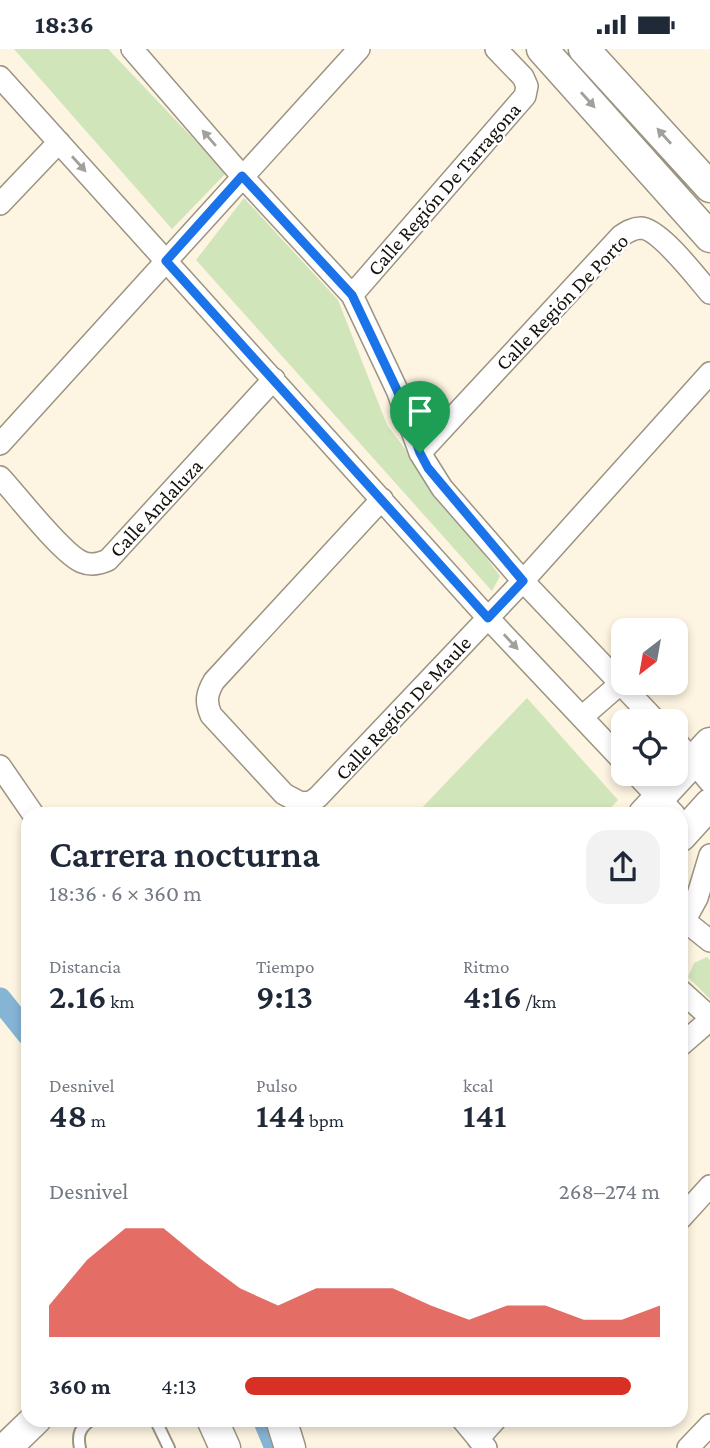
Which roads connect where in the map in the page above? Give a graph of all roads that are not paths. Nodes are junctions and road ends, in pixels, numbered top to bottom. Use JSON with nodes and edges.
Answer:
{"nodes":[{"id":1,"x":359,"y":49,"type":"edge"},
{"id":2,"x":496,"y":49,"type":"edge"},
{"id":3,"x":584,"y":49,"type":"edge"},
{"id":4,"x":138,"y":51,"type":"edge"},
{"id":5,"x":550,"y":52,"type":"edge"},
{"id":6,"x":0,"y":77,"type":"edge"},
{"id":7,"x":59,"y":142,"type":"junction"},
{"id":8,"x":242,"y":176,"type":"junction"},
{"id":9,"x":710,"y":187,"type":"edge"},
{"id":10,"x":0,"y":204,"type":"edge"},
{"id":11,"x":710,"y":237,"type":"edge"},
{"id":12,"x":166,"y":261,"type":"junction"},
{"id":13,"x":710,"y":293,"type":"edge"},
{"id":14,"x":352,"y":295,"type":"junction"},
{"id":15,"x":710,"y":373,"type":"edge"},
{"id":16,"x":274,"y":379,"type":"junction"},
{"id":17,"x":0,"y":444,"type":"edge"},
{"id":18,"x":420,"y":453,"type":"junction"},
{"id":19,"x":0,"y":477,"type":"edge"},
{"id":20,"x":382,"y":499,"type":"junction"},
{"id":21,"x":523,"y":581,"type":"junction"},
{"id":22,"x":488,"y":618,"type":"junction"},
{"id":23,"x":611,"y":673,"type":"edge"},
{"id":24,"x":611,"y":692,"type":"edge"},
{"id":25,"x":632,"y":695,"type":"edge"},
{"id":26,"x":645,"y":709,"type":"edge"},
{"id":27,"x":582,"y":717,"type":"junction"},
{"id":28,"x":611,"y":748,"type":"edge"},
{"id":29,"x":697,"y":757,"type":"edge"},
{"id":30,"x":0,"y":766,"type":"edge"},
{"id":31,"x":645,"y":786,"type":"edge"},
{"id":32,"x":710,"y":804,"type":"edge"},
{"id":33,"x":28,"y":807,"type":"edge"},
{"id":34,"x":662,"y":807,"type":"edge"},
{"id":35,"x":676,"y":807,"type":"edge"},
{"id":36,"x":688,"y":812,"type":"edge"},
{"id":37,"x":710,"y":855,"type":"edge"},
{"id":38,"x":688,"y":915,"type":"edge"},
{"id":39,"x":688,"y":927,"type":"edge"},
{"id":40,"x":710,"y":941,"type":"edge"},
{"id":41,"x":688,"y":998,"type":"edge"},
{"id":42,"x":710,"y":1019,"type":"edge"},
{"id":43,"x":688,"y":1039,"type":"edge"},
{"id":44,"x":710,"y":1186,"type":"edge"},
{"id":45,"x":688,"y":1210,"type":"edge"},
{"id":46,"x":710,"y":1425,"type":"edge"},
{"id":47,"x":28,"y":1427,"type":"edge"},
{"id":48,"x":82,"y":1427,"type":"edge"},
{"id":49,"x":159,"y":1427,"type":"edge"},
{"id":50,"x":216,"y":1427,"type":"edge"},
{"id":51,"x":283,"y":1427,"type":"edge"},
{"id":52,"x":469,"y":1427,"type":"edge"},
{"id":53,"x":491,"y":1427,"type":"edge"},
{"id":54,"x":482,"y":1443,"type":"edge"},
{"id":55,"x":6,"y":1448,"type":"edge"},
{"id":56,"x":80,"y":1448,"type":"edge"},
{"id":57,"x":169,"y":1448,"type":"edge"},
{"id":58,"x":225,"y":1448,"type":"edge"},
{"id":59,"x":290,"y":1448,"type":"edge"},
{"id":60,"x":688,"y":1448,"type":"edge"}],
"edges":[{"from":1,"to":8,"type":"street"},
{"from":2,"to":14,"type":"street","name":"Calle Región De Tarragona"},
{"from":9,"to":3,"type":"street","one_way":true},
{"from":8,"to":4,"type":"street","one_way":true},
{"from":5,"to":11,"type":"street","one_way":true},
{"from":6,"to":7,"type":"street"},
{"from":7,"to":10,"type":"street"},
{"from":7,"to":12,"type":"street","one_way":true},
{"from":8,"to":12,"type":"street"},
{"from":8,"to":14,"type":"street"},
{"from":12,"to":16,"type":"street"},
{"from":12,"to":17,"type":"street"},
{"from":13,"to":18,"type":"street","name":"Calle Región De Porto"},
{"from":14,"to":18,"type":"street"},
{"from":15,"to":21,"type":"street"},
{"from":16,"to":19,"type":"street","name":"Calle Andaluza"},
{"from":16,"to":20,"type":"street"},
{"from":18,"to":21,"type":"street"},
{"from":20,"to":22,"type":"street"},
{"from":20,"to":22,"type":"street","name":"Calle Región De Maule"},
{"from":21,"to":22,"type":"street","name":"Calle Región De Maule"},
{"from":21,"to":23,"type":"street"},
{"from":22,"to":27,"type":"street","one_way":true},
{"from":24,"to":27,"type":"street"},
{"from":25,"to":26,"type":"street"},
{"from":27,"to":28,"type":"street"},
{"from":29,"to":35,"type":"street"},
{"from":30,"to":33,"type":"street"},
{"from":31,"to":34,"type":"street"},
{"from":32,"to":36,"type":"street"},
{"from":37,"to":38,"type":"street"},
{"from":39,"to":40,"type":"street"},
{"from":41,"to":42,"type":"street"},
{"from":42,"to":43,"type":"street"},
{"from":44,"to":45,"type":"street"},
{"from":46,"to":60,"type":"street"},
{"from":47,"to":55,"type":"street"},
{"from":48,"to":56,"type":"lane"},
{"from":49,"to":57,"type":"lane"},
{"from":50,"to":58,"type":"street"},
{"from":51,"to":59,"type":"street"},
{"from":52,"to":54,"type":"street"},
{"from":53,"to":54,"type":"street"}]}
